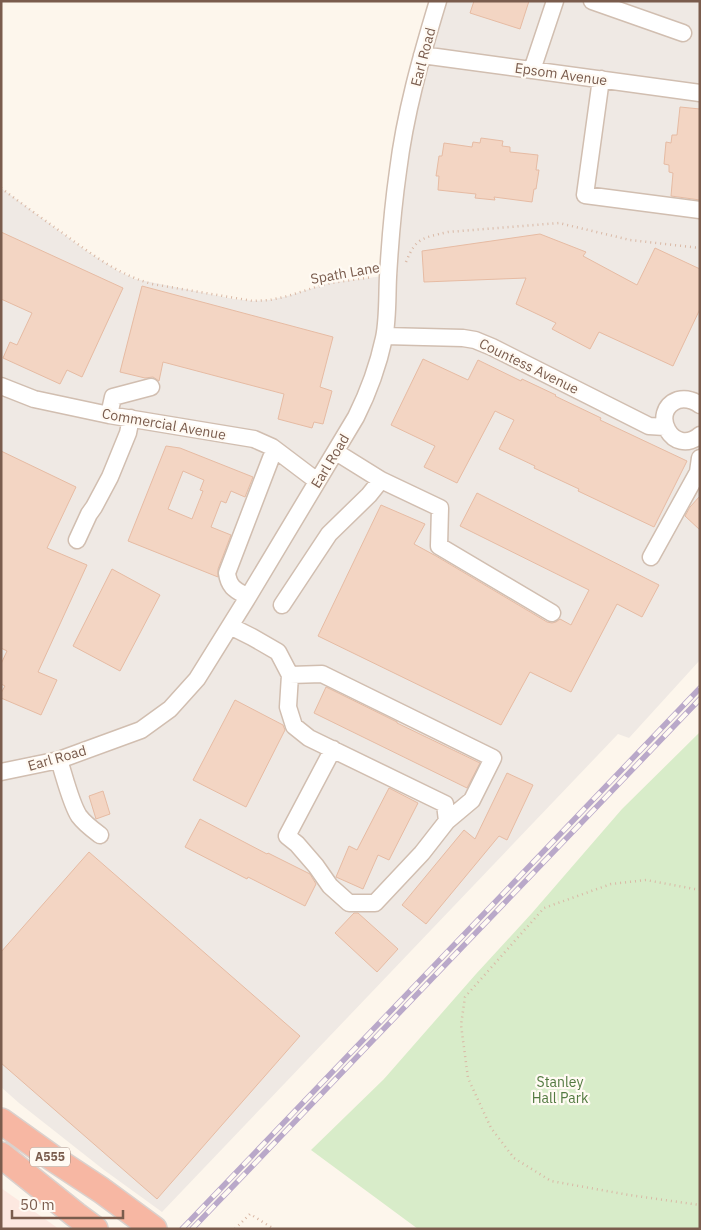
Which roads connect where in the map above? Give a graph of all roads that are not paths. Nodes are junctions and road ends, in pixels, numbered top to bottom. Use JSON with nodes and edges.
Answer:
{"nodes":[{"id":1,"x":438,"y":1,"type":"edge"},
{"id":2,"x":555,"y":1,"type":"edge"},
{"id":3,"x":592,"y":1,"type":"edge"},
{"id":4,"x":683,"y":33,"type":"dead end"},
{"id":5,"x":422,"y":55,"type":"junction"},
{"id":6,"x":532,"y":70,"type":"junction"},
{"id":7,"x":601,"y":80,"type":"junction"},
{"id":8,"x":700,"y":93,"type":"edge"},
{"id":9,"x":700,"y":210,"type":"edge"},
{"id":10,"x":384,"y":336,"type":"junction"},
{"id":11,"x":1,"y":386,"type":"edge"},
{"id":12,"x":151,"y":388,"type":"dead end"},
{"id":13,"x":700,"y":405,"type":"edge"},
{"id":14,"x":109,"y":415,"type":"junction"},
{"id":15,"x":131,"y":418,"type":"junction"},
{"id":16,"x":665,"y":427,"type":"junction"},
{"id":17,"x":696,"y":437,"type":"edge"},
{"id":18,"x":276,"y":450,"type":"junction"},
{"id":19,"x":336,"y":452,"type":"junction"},
{"id":20,"x":700,"y":457,"type":"edge"},
{"id":21,"x":381,"y":480,"type":"junction"},
{"id":22,"x":318,"y":481,"type":"junction"},
{"id":23,"x":78,"y":540,"type":"dead end"},
{"id":24,"x":651,"y":557,"type":"dead end"},
{"id":25,"x":248,"y":597,"type":"junction"},
{"id":26,"x":282,"y":605,"type":"dead end"},
{"id":27,"x":552,"y":613,"type":"dead end"},
{"id":28,"x":230,"y":626,"type":"junction"},
{"id":29,"x":290,"y":675,"type":"junction"},
{"id":30,"x":333,"y":749,"type":"junction"},
{"id":31,"x":59,"y":760,"type":"junction"},
{"id":32,"x":1,"y":772,"type":"edge"},
{"id":33,"x":447,"y":821,"type":"junction"},
{"id":34,"x":100,"y":835,"type":"dead end"},
{"id":35,"x":1,"y":1103,"type":"edge"},
{"id":36,"x":1,"y":1121,"type":"edge"},
{"id":37,"x":1,"y":1155,"type":"edge"},
{"id":38,"x":1,"y":1163,"type":"edge"},
{"id":39,"x":107,"y":1195,"type":"junction"},
{"id":40,"x":87,"y":1223,"type":"edge"},
{"id":41,"x":154,"y":1229,"type":"edge"}],
"edges":[{"from":1,"to":5,"type":"street","name":"Earl Road"},
{"from":2,"to":6,"type":"street"},
{"from":3,"to":4,"type":"street"},
{"from":5,"to":6,"type":"street","name":"Epsom Avenue"},
{"from":5,"to":10,"type":"street","name":"Earl Road"},
{"from":6,"to":7,"type":"street","name":"Epsom Avenue"},
{"from":7,"to":8,"type":"street","name":"Epsom Avenue"},
{"from":7,"to":9,"type":"street"},
{"from":10,"to":16,"type":"street","name":"Countess Avenue"},
{"from":10,"to":19,"type":"street","name":"Earl Road"},
{"from":11,"to":14,"type":"street","name":"Commercial Avenue"},
{"from":12,"to":14,"type":"street"},
{"from":13,"to":16,"type":"street"},
{"from":14,"to":15,"type":"street","name":"Commercial Avenue"},
{"from":15,"to":18,"type":"street","name":"Commercial Avenue"},
{"from":15,"to":23,"type":"street"},
{"from":16,"to":17,"type":"street"},
{"from":17,"to":20,"type":"street"},
{"from":18,"to":22,"type":"street","name":"Commercial Avenue"},
{"from":18,"to":25,"type":"street"},
{"from":19,"to":21,"type":"street"},
{"from":19,"to":22,"type":"street","name":"Earl Road"},
{"from":20,"to":24,"type":"street"},
{"from":21,"to":26,"type":"street"},
{"from":21,"to":27,"type":"street"},
{"from":22,"to":25,"type":"street","name":"Earl Road"},
{"from":25,"to":28,"type":"street","name":"Earl Road"},
{"from":28,"to":29,"type":"street"},
{"from":28,"to":31,"type":"street","name":"Earl Road"},
{"from":29,"to":30,"type":"street"},
{"from":29,"to":33,"type":"street"},
{"from":30,"to":33,"type":"street"},
{"from":30,"to":33,"type":"street"},
{"from":31,"to":32,"type":"street","name":"Earl Road"},
{"from":31,"to":34,"type":"street"},
{"from":35,"to":39,"type":"highway"},
{"from":36,"to":39,"type":"highway","number":"A555"},
{"from":37,"to":40,"type":"highway","number":"A555"},
{"from":38,"to":40,"type":"highway"},
{"from":39,"to":41,"type":"highway","number":"A555"}]}
